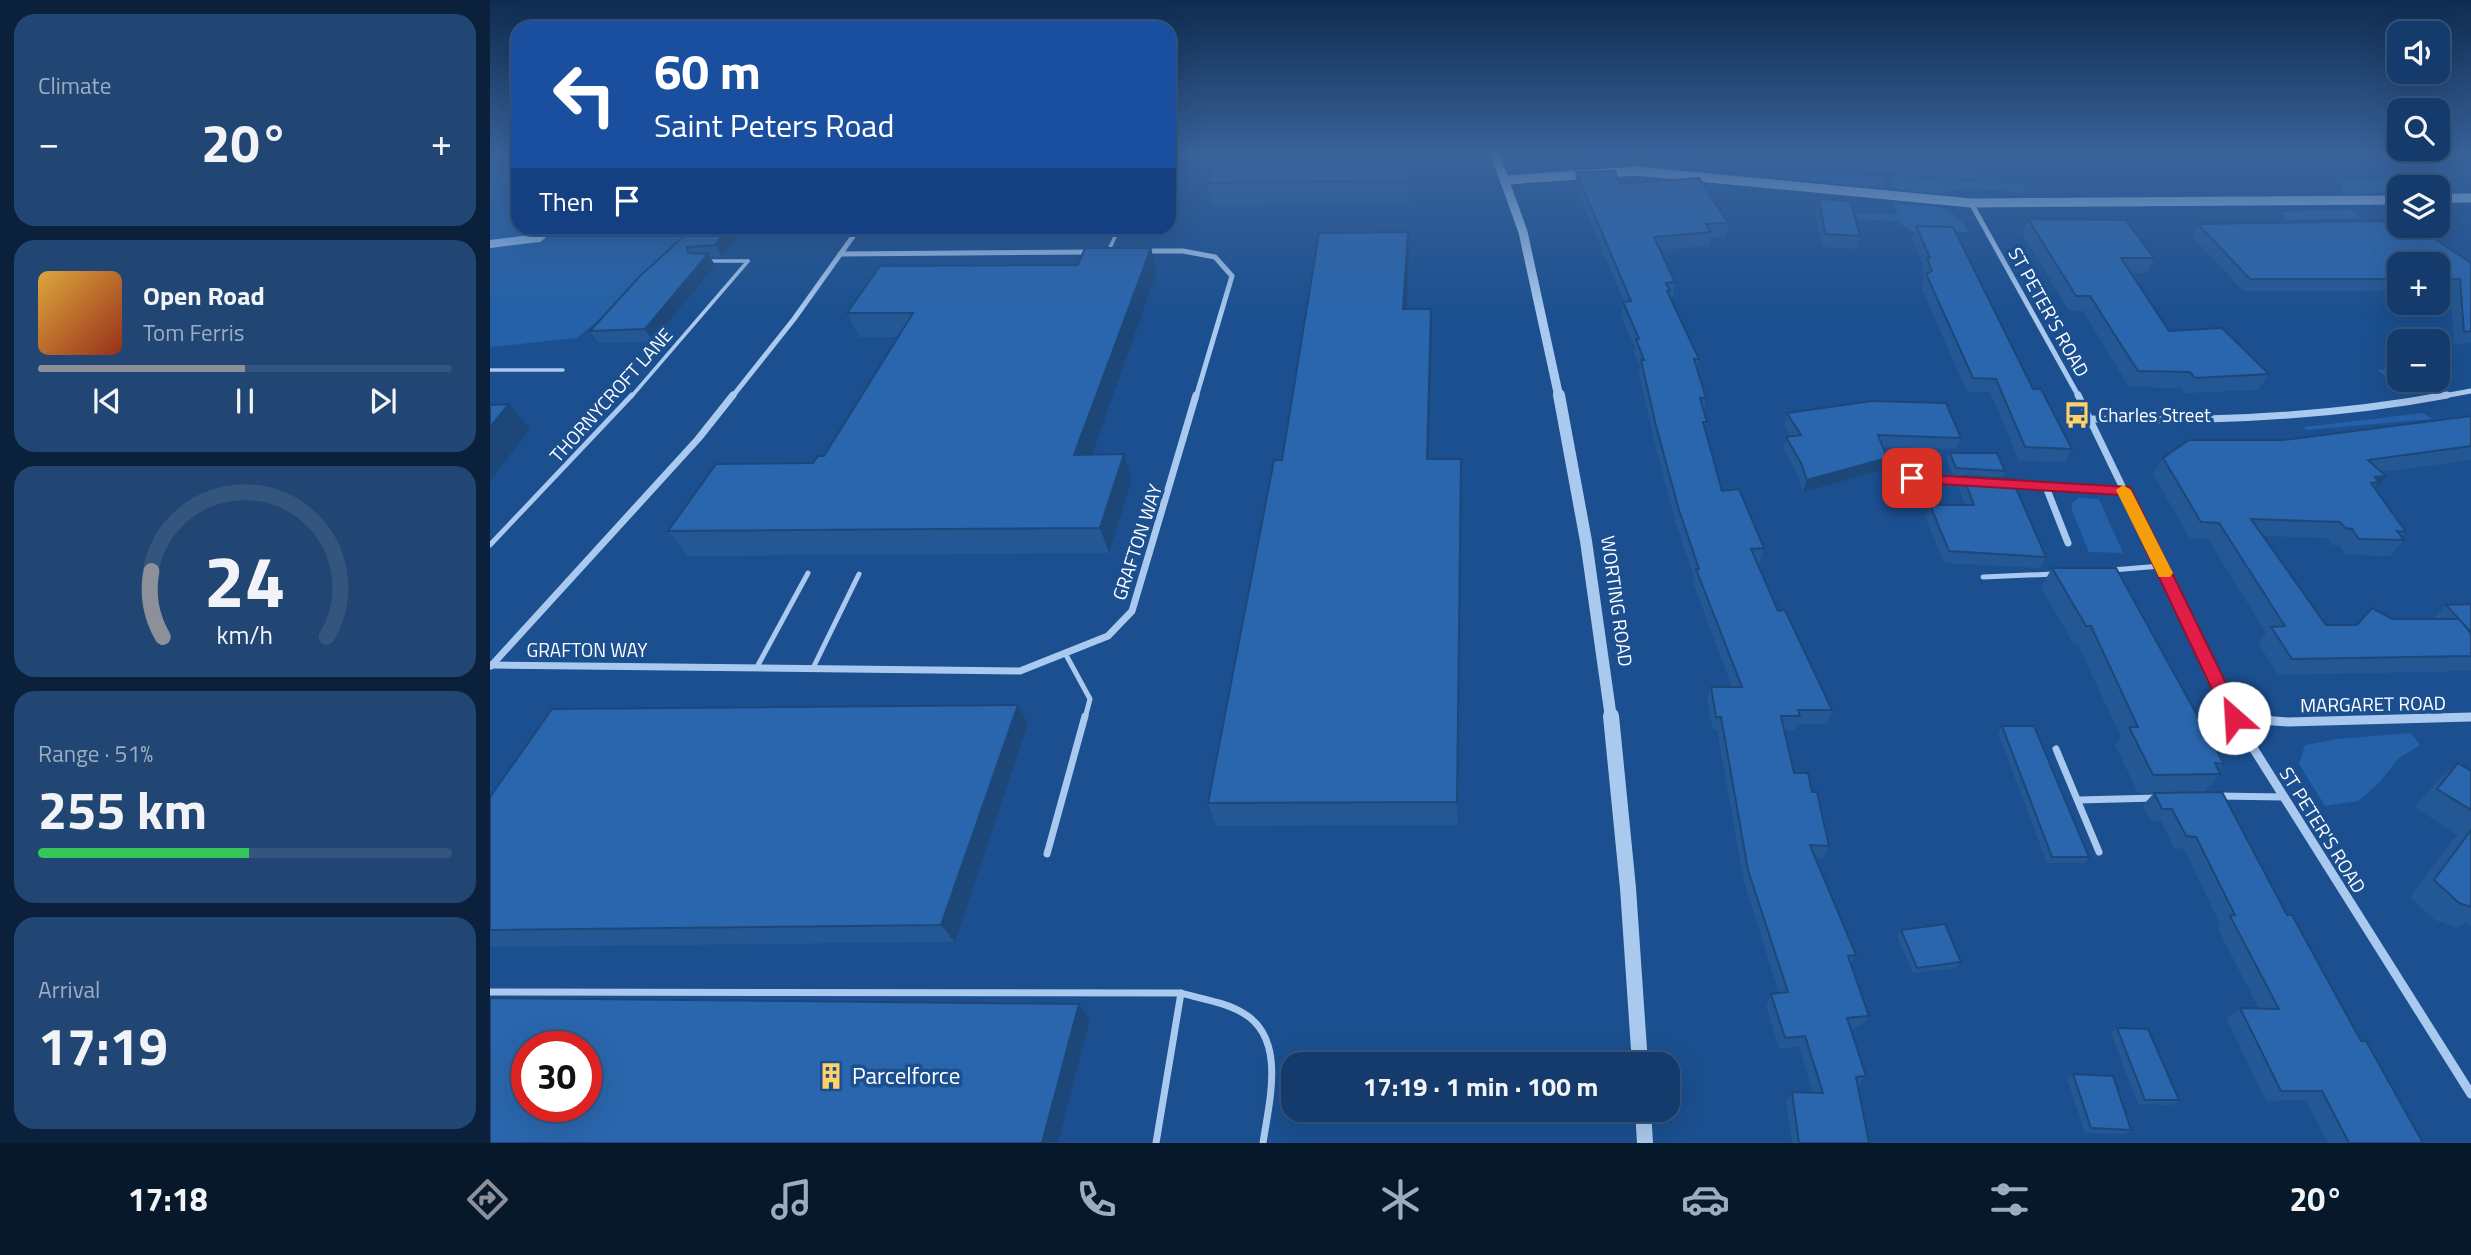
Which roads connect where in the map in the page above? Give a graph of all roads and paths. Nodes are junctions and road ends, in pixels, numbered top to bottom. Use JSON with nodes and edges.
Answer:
{"nodes":[{"id":1,"x":1514,"y":207,"type":"edge"},
{"id":2,"x":1973,"y":207,"type":"edge"},
{"id":3,"x":854,"y":235,"type":"edge"},
{"id":4,"x":1116,"y":235,"type":"edge"},
{"id":5,"x":1108,"y":252,"type":"junction"},
{"id":6,"x":1121,"y":252,"type":"edge"},
{"id":7,"x":1133,"y":252,"type":"edge"},
{"id":8,"x":840,"y":254,"type":"junction"},
{"id":9,"x":697,"y":261,"type":"edge"},
{"id":10,"x":490,"y":370,"type":"edge"},
{"id":11,"x":563,"y":370,"type":"dead end"},
{"id":12,"x":2471,"y":391,"type":"edge"},
{"id":13,"x":2091,"y":419,"type":"junction"},
{"id":14,"x":1912,"y":478,"type":"dead end"},
{"id":15,"x":1979,"y":483,"type":"edge"},
{"id":16,"x":1993,"y":484,"type":"edge"},
{"id":17,"x":2046,"y":487,"type":"junction"},
{"id":18,"x":2125,"y":490,"type":"junction"},
{"id":19,"x":2068,"y":543,"type":"dead end"},
{"id":20,"x":490,"y":545,"type":"edge"},
{"id":21,"x":2161,"y":566,"type":"junction"},
{"id":22,"x":2097,"y":571,"type":"edge"},
{"id":23,"x":807,"y":573,"type":"dead end"},
{"id":24,"x":859,"y":574,"type":"dead end"},
{"id":25,"x":2059,"y":574,"type":"edge"},
{"id":26,"x":1983,"y":577,"type":"dead end"},
{"id":27,"x":1065,"y":653,"type":"junction"},
{"id":28,"x":491,"y":666,"type":"edge"},
{"id":29,"x":757,"y":667,"type":"junction"},
{"id":30,"x":814,"y":668,"type":"junction"},
{"id":31,"x":2471,"y":717,"type":"edge"},
{"id":32,"x":2234,"y":718,"type":"junction"},
{"id":33,"x":2056,"y":748,"type":"dead end"},
{"id":34,"x":2212,"y":796,"type":"edge"},
{"id":35,"x":2283,"y":797,"type":"junction"},
{"id":36,"x":2159,"y":798,"type":"edge"},
{"id":37,"x":2079,"y":800,"type":"junction"},
{"id":38,"x":2099,"y":852,"type":"dead end"},
{"id":39,"x":1047,"y":854,"type":"dead end"},
{"id":40,"x":490,"y":992,"type":"edge"},
{"id":41,"x":1181,"y":993,"type":"junction"},
{"id":42,"x":1639,"y":1052,"type":"edge"},
{"id":43,"x":2471,"y":1094,"type":"edge"},
{"id":44,"x":1643,"y":1122,"type":"edge"},
{"id":45,"x":1644,"y":1142,"type":"edge"},
{"id":46,"x":1156,"y":1143,"type":"edge"},
{"id":47,"x":1263,"y":1143,"type":"edge"}],
"edges":[{"from":1,"to":42,"type":"street","name":"WORTING ROAD"},
{"from":2,"to":13,"type":"street","name":"ST PETER'S ROAD"},
{"from":3,"to":8,"type":"street","name":"GRAFTON WAY"},
{"from":4,"to":5,"type":"lane"},
{"from":5,"to":6,"type":"street"},
{"from":5,"to":8,"type":"street"},
{"from":7,"to":27,"type":"street","name":"GRAFTON WAY"},
{"from":8,"to":28,"type":"street","name":"GRAFTON WAY"},
{"from":9,"to":20,"type":"lane","name":"THORNYCROFT LANE"},
{"from":10,"to":11,"type":"lane"},
{"from":12,"to":13,"type":"street"},
{"from":13,"to":18,"type":"street","name":"ST PETER'S ROAD"},
{"from":14,"to":15,"type":"street"},
{"from":16,"to":17,"type":"street"},
{"from":17,"to":18,"type":"street"},
{"from":17,"to":19,"type":"street"},
{"from":18,"to":21,"type":"street","name":"ST PETER'S ROAD"},
{"from":21,"to":22,"type":"lane"},
{"from":21,"to":32,"type":"street","name":"ST PETER'S ROAD"},
{"from":23,"to":29,"type":"lane"},
{"from":24,"to":30,"type":"lane"},
{"from":25,"to":26,"type":"lane"},
{"from":27,"to":30,"type":"street","name":"GRAFTON WAY"},
{"from":27,"to":39,"type":"lane"},
{"from":28,"to":29,"type":"street","name":"GRAFTON WAY"},
{"from":29,"to":30,"type":"street","name":"GRAFTON WAY"},
{"from":31,"to":32,"type":"street","name":"MARGARET ROAD"},
{"from":32,"to":35,"type":"street","name":"ST PETER'S ROAD"},
{"from":33,"to":37,"type":"lane"},
{"from":34,"to":35,"type":"lane"},
{"from":35,"to":43,"type":"street","name":"ST PETER'S ROAD"},
{"from":36,"to":37,"type":"lane"},
{"from":37,"to":38,"type":"lane"},
{"from":40,"to":41,"type":"lane"},
{"from":41,"to":46,"type":"lane"},
{"from":41,"to":47,"type":"lane"},
{"from":44,"to":45,"type":"street"}]}
